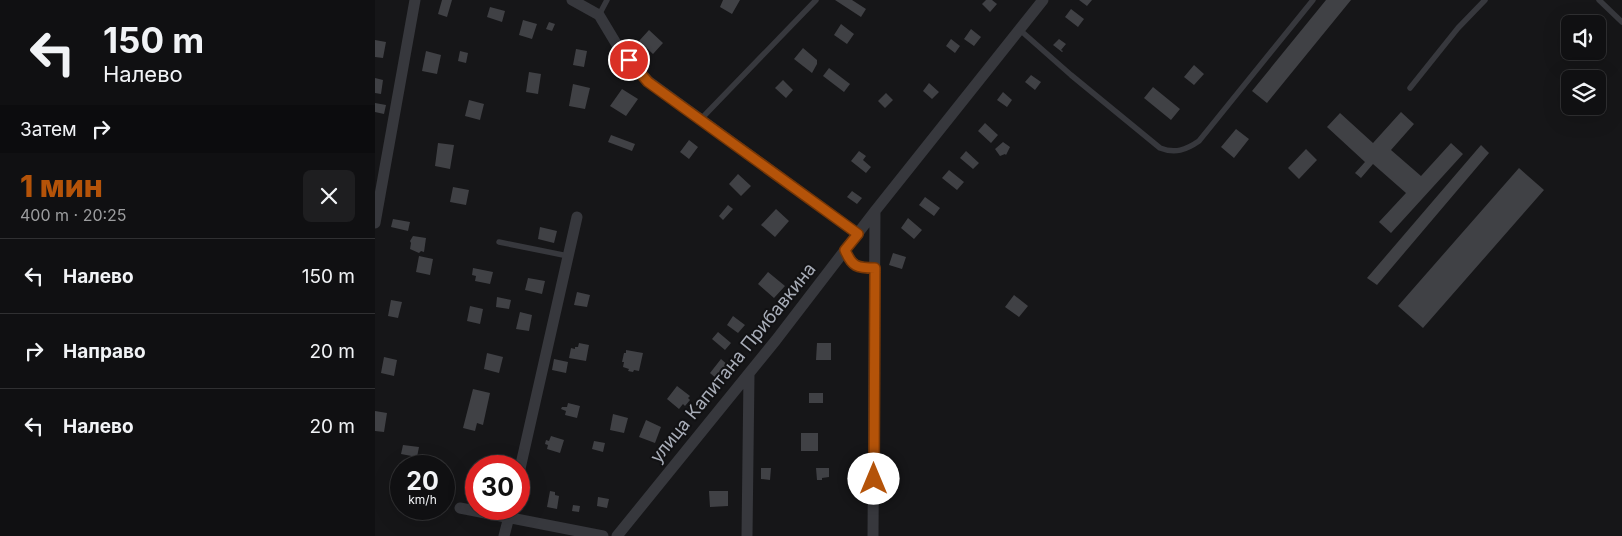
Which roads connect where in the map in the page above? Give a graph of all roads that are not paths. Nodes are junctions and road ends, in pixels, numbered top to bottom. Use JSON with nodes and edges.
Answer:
{"nodes":[{"id":1,"x":415,"y":0,"type":"edge"},
{"id":2,"x":572,"y":0,"type":"edge"},
{"id":3,"x":607,"y":0,"type":"edge"},
{"id":4,"x":816,"y":0,"type":"edge"},
{"id":5,"x":1043,"y":0,"type":"edge"},
{"id":6,"x":1313,"y":0,"type":"edge"},
{"id":7,"x":1485,"y":0,"type":"edge"},
{"id":8,"x":1599,"y":0,"type":"edge"},
{"id":9,"x":599,"y":15,"type":"junction"},
{"id":10,"x":1622,"y":22,"type":"edge"},
{"id":11,"x":1020,"y":30,"type":"junction"},
{"id":12,"x":1410,"y":88,"type":"dead end"},
{"id":13,"x":700,"y":120,"type":"junction"},
{"id":14,"x":875,"y":211,"type":"junction"},
{"id":15,"x":577,"y":217,"type":"dead end"},
{"id":16,"x":375,"y":223,"type":"edge"},
{"id":17,"x":858,"y":234,"type":"junction"},
{"id":18,"x":499,"y":242,"type":"dead end"},
{"id":19,"x":845,"y":250,"type":"junction"},
{"id":20,"x":568,"y":256,"type":"junction"},
{"id":21,"x":875,"y":268,"type":"junction"},
{"id":22,"x":749,"y":374,"type":"junction"},
{"id":23,"x":523,"y":455,"type":"edge"},
{"id":24,"x":460,"y":508,"type":"dead end"},
{"id":25,"x":465,"y":508,"type":"edge"},
{"id":26,"x":530,"y":518,"type":"edge"},
{"id":27,"x":508,"y":520,"type":"edge"},
{"id":28,"x":504,"y":536,"type":"edge"},
{"id":29,"x":603,"y":536,"type":"edge"},
{"id":30,"x":617,"y":536,"type":"edge"},
{"id":31,"x":747,"y":536,"type":"edge"},
{"id":32,"x":873,"y":536,"type":"edge"}],
"edges":[{"from":1,"to":16,"type":"street"},
{"from":2,"to":9,"type":"street"},
{"from":3,"to":9,"type":"lane"},
{"from":4,"to":13,"type":"lane"},
{"from":5,"to":11,"type":"street","name":"улица Капитана Прибавкина"},
{"from":6,"to":11,"type":"lane"},
{"from":7,"to":12,"type":"lane"},
{"from":8,"to":10,"type":"lane"},
{"from":9,"to":13,"type":"street"},
{"from":11,"to":14,"type":"street","name":"улица Капитана Прибавкина"},
{"from":13,"to":17,"type":"street"},
{"from":14,"to":17,"type":"street","name":"улица Капитана Прибавкина"},
{"from":14,"to":21,"type":"street"},
{"from":15,"to":20,"type":"street"},
{"from":17,"to":19,"type":"street","name":"улица Капитана Прибавкина"},
{"from":18,"to":20,"type":"lane"},
{"from":19,"to":21,"type":"street"},
{"from":19,"to":22,"type":"street","name":"улица Капитана Прибавкина"},
{"from":20,"to":23,"type":"street"},
{"from":21,"to":32,"type":"street"},
{"from":22,"to":30,"type":"street","name":"улица Капитана Прибавкина"},
{"from":22,"to":31,"type":"street"},
{"from":24,"to":25,"type":"street"},
{"from":26,"to":29,"type":"street"},
{"from":27,"to":28,"type":"street"}]}
